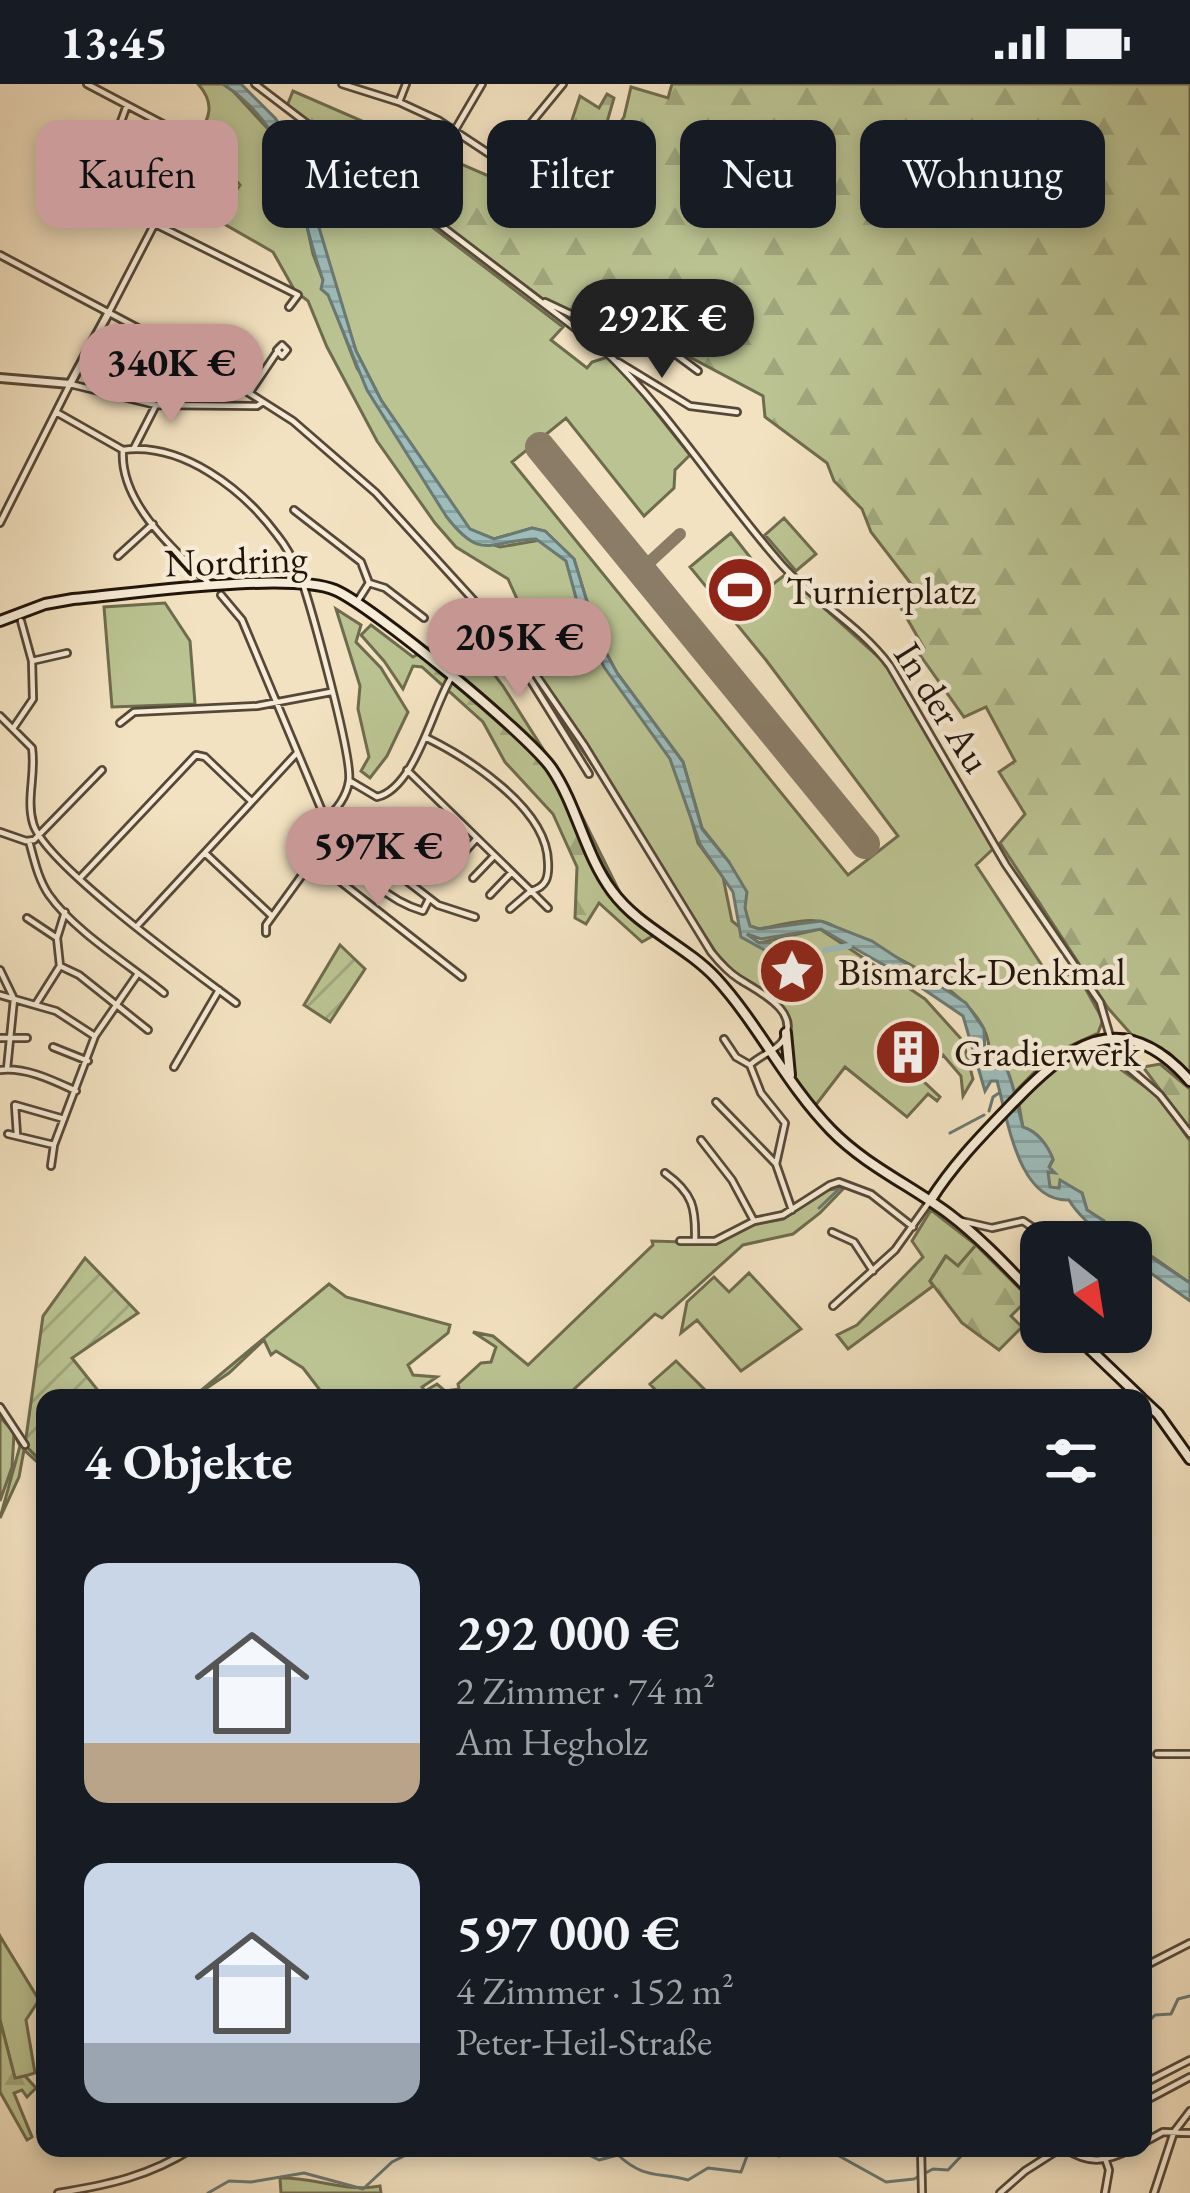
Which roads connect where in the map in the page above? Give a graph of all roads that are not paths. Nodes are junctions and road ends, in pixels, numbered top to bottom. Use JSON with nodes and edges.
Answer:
{"nodes":[{"id":1,"x":87,"y":84,"type":"edge"},
{"id":2,"x":255,"y":84,"type":"edge"},
{"id":3,"x":341,"y":84,"type":"edge"},
{"id":4,"x":406,"y":84,"type":"edge"},
{"id":5,"x":482,"y":84,"type":"edge"},
{"id":6,"x":563,"y":84,"type":"edge"},
{"id":7,"x":399,"y":102,"type":"junction"},
{"id":8,"x":127,"y":105,"type":"junction"},
{"id":9,"x":122,"y":120,"type":"edge"},
{"id":10,"x":155,"y":120,"type":"edge"},
{"id":11,"x":435,"y":120,"type":"edge"},
{"id":12,"x":461,"y":120,"type":"edge"},
{"id":13,"x":463,"y":136,"type":"edge"},
{"id":14,"x":152,"y":228,"type":"edge"},
{"id":15,"x":165,"y":228,"type":"edge"},
{"id":16,"x":0,"y":255,"type":"edge"},
{"id":17,"x":539,"y":301,"type":"junction"},
{"id":18,"x":289,"y":307,"type":"dead end"},
{"id":19,"x":109,"y":312,"type":"junction"},
{"id":20,"x":277,"y":352,"type":"dead end"},
{"id":21,"x":615,"y":361,"type":"junction"},
{"id":22,"x":698,"y":371,"type":"dead end"},
{"id":23,"x":0,"y":378,"type":"edge"},
{"id":24,"x":70,"y":384,"type":"junction"},
{"id":25,"x":249,"y":393,"type":"junction"},
{"id":26,"x":263,"y":402,"type":"junction"},
{"id":27,"x":156,"y":405,"type":"junction"},
{"id":28,"x":56,"y":412,"type":"junction"},
{"id":29,"x":737,"y":412,"type":"dead end"},
{"id":30,"x":134,"y":448,"type":"junction"},
{"id":31,"x":123,"y":450,"type":"junction"},
{"id":32,"x":294,"y":510,"type":"dead end"},
{"id":33,"x":0,"y":523,"type":"edge"},
{"id":34,"x":153,"y":524,"type":"junction"},
{"id":35,"x":118,"y":556,"type":"dead end"},
{"id":36,"x":302,"y":583,"type":"junction"},
{"id":37,"x":369,"y":583,"type":"junction"},
{"id":38,"x":219,"y":591,"type":"junction"},
{"id":39,"x":357,"y":602,"type":"junction"},
{"id":40,"x":491,"y":617,"type":"junction"},
{"id":41,"x":424,"y":618,"type":"dead end"},
{"id":42,"x":0,"y":621,"type":"edge"},
{"id":43,"x":21,"y":621,"type":"dead end"},
{"id":44,"x":67,"y":653,"type":"dead end"},
{"id":45,"x":32,"y":662,"type":"junction"},
{"id":46,"x":451,"y":678,"type":"junction"},
{"id":47,"x":331,"y":692,"type":"junction"},
{"id":48,"x":275,"y":701,"type":"junction"},
{"id":49,"x":0,"y":716,"type":"edge"},
{"id":50,"x":120,"y":723,"type":"dead end"},
{"id":51,"x":14,"y":727,"type":"junction"},
{"id":52,"x":425,"y":737,"type":"junction"},
{"id":53,"x":297,"y":754,"type":"junction"},
{"id":54,"x":102,"y":770,"type":"dead end"},
{"id":55,"x":407,"y":770,"type":"junction"},
{"id":56,"x":589,"y":774,"type":"dead end"},
{"id":57,"x":350,"y":781,"type":"junction"},
{"id":58,"x":250,"y":800,"type":"junction"},
{"id":59,"x":325,"y":818,"type":"junction"},
{"id":60,"x":458,"y":821,"type":"junction"},
{"id":61,"x":0,"y":832,"type":"edge"},
{"id":62,"x":38,"y":836,"type":"junction"},
{"id":63,"x":476,"y":839,"type":"junction"},
{"id":64,"x":29,"y":841,"type":"junction"},
{"id":65,"x":352,"y":841,"type":"junction"},
{"id":66,"x":366,"y":852,"type":"junction"},
{"id":67,"x":205,"y":854,"type":"junction"},
{"id":68,"x":494,"y":856,"type":"junction"},
{"id":69,"x":313,"y":860,"type":"junction"},
{"id":70,"x":454,"y":864,"type":"dead end"},
{"id":71,"x":512,"y":873,"type":"junction"},
{"id":72,"x":80,"y":878,"type":"junction"},
{"id":73,"x":473,"y":878,"type":"dead end"},
{"id":74,"x":531,"y":891,"type":"junction"},
{"id":75,"x":490,"y":895,"type":"dead end"},
{"id":76,"x":429,"y":899,"type":"junction"},
{"id":77,"x":548,"y":908,"type":"dead end"},
{"id":78,"x":510,"y":909,"type":"dead end"},
{"id":79,"x":65,"y":912,"type":"junction"},
{"id":80,"x":272,"y":916,"type":"junction"},
{"id":81,"x":475,"y":917,"type":"dead end"},
{"id":82,"x":27,"y":919,"type":"dead end"},
{"id":83,"x":138,"y":925,"type":"junction"},
{"id":84,"x":266,"y":933,"type":"dead end"},
{"id":85,"x":57,"y":938,"type":"junction"},
{"id":86,"x":60,"y":966,"type":"junction"},
{"id":87,"x":0,"y":970,"type":"edge"},
{"id":88,"x":137,"y":975,"type":"junction"},
{"id":89,"x":462,"y":977,"type":"dead end"},
{"id":90,"x":219,"y":990,"type":"junction"},
{"id":91,"x":164,"y":993,"type":"dead end"},
{"id":92,"x":0,"y":995,"type":"edge"},
{"id":93,"x":14,"y":999,"type":"junction"},
{"id":94,"x":236,"y":1003,"type":"dead end"},
{"id":95,"x":36,"y":1004,"type":"junction"},
{"id":96,"x":118,"y":1006,"type":"junction"},
{"id":97,"x":148,"y":1030,"type":"dead end"},
{"id":98,"x":786,"y":1033,"type":"junction"},
{"id":99,"x":758,"y":1035,"type":"junction"},
{"id":100,"x":94,"y":1036,"type":"junction"},
{"id":101,"x":10,"y":1037,"type":"junction"},
{"id":102,"x":0,"y":1038,"type":"edge"},
{"id":103,"x":27,"y":1038,"type":"dead end"},
{"id":104,"x":1112,"y":1038,"type":"junction"},
{"id":105,"x":724,"y":1039,"type":"dead end"},
{"id":106,"x":53,"y":1047,"type":"dead end"},
{"id":107,"x":770,"y":1052,"type":"junction"},
{"id":108,"x":88,"y":1061,"type":"junction"},
{"id":109,"x":750,"y":1065,"type":"junction"},
{"id":110,"x":174,"y":1067,"type":"dead end"},
{"id":111,"x":3,"y":1070,"type":"edge"},
{"id":112,"x":793,"y":1082,"type":"junction"},
{"id":113,"x":1190,"y":1082,"type":"edge"},
{"id":114,"x":76,"y":1091,"type":"junction"},
{"id":115,"x":716,"y":1102,"type":"dead end"},
{"id":116,"x":64,"y":1119,"type":"junction"},
{"id":117,"x":8,"y":1134,"type":"dead end"},
{"id":118,"x":1190,"y":1134,"type":"edge"},
{"id":119,"x":16,"y":1135,"type":"junction"},
{"id":120,"x":701,"y":1140,"type":"dead end"},
{"id":121,"x":54,"y":1145,"type":"junction"},
{"id":122,"x":776,"y":1164,"type":"junction"},
{"id":123,"x":51,"y":1166,"type":"dead end"},
{"id":124,"x":665,"y":1173,"type":"dead end"},
{"id":125,"x":930,"y":1201,"type":"junction"},
{"id":126,"x":792,"y":1210,"type":"junction"},
{"id":127,"x":957,"y":1220,"type":"junction"},
{"id":128,"x":754,"y":1221,"type":"junction"},
{"id":129,"x":1020,"y":1222,"type":"edge"},
{"id":130,"x":913,"y":1227,"type":"junction"},
{"id":131,"x":832,"y":1232,"type":"dead end"},
{"id":132,"x":680,"y":1241,"type":"dead end"},
{"id":133,"x":694,"y":1241,"type":"junction"},
{"id":134,"x":873,"y":1271,"type":"junction"},
{"id":135,"x":1020,"y":1282,"type":"edge"},
{"id":136,"x":832,"y":1306,"type":"dead end"},
{"id":137,"x":1094,"y":1353,"type":"edge"},
{"id":138,"x":1132,"y":1389,"type":"edge"},
{"id":139,"x":0,"y":1407,"type":"edge"},
{"id":140,"x":1152,"y":1408,"type":"edge"},
{"id":141,"x":25,"y":1445,"type":"dead end"},
{"id":142,"x":1190,"y":1460,"type":"edge"},
{"id":143,"x":1157,"y":1754,"type":"dead end"},
{"id":144,"x":1190,"y":1754,"type":"edge"},
{"id":145,"x":1190,"y":1943,"type":"edge"},
{"id":146,"x":1152,"y":1962,"type":"edge"},
{"id":147,"x":1190,"y":2060,"type":"edge"},
{"id":148,"x":1190,"y":2077,"type":"edge"},
{"id":149,"x":1152,"y":2079,"type":"edge"},
{"id":150,"x":1152,"y":2097,"type":"edge"},
{"id":151,"x":1190,"y":2111,"type":"edge"},
{"id":152,"x":1174,"y":2132,"type":"junction"},
{"id":153,"x":1190,"y":2133,"type":"edge"},
{"id":154,"x":1152,"y":2138,"type":"edge"},
{"id":155,"x":179,"y":2157,"type":"edge"},
{"id":156,"x":921,"y":2157,"type":"edge"},
{"id":157,"x":1048,"y":2157,"type":"edge"},
{"id":158,"x":1076,"y":2157,"type":"edge"},
{"id":159,"x":1114,"y":2157,"type":"edge"},
{"id":160,"x":1106,"y":2161,"type":"junction"},
{"id":161,"x":58,"y":2193,"type":"edge"},
{"id":162,"x":922,"y":2193,"type":"edge"},
{"id":163,"x":1000,"y":2193,"type":"edge"},
{"id":164,"x":1105,"y":2193,"type":"edge"},
{"id":165,"x":1154,"y":2193,"type":"edge"}],
"edges":[{"from":1,"to":8,"type":"street"},
{"from":2,"to":17,"type":"street","name":"In der Au"},
{"from":3,"to":7,"type":"street"},
{"from":4,"to":7,"type":"street"},
{"from":5,"to":12,"type":"street"},
{"from":6,"to":13,"type":"street"},
{"from":7,"to":11,"type":"street"},
{"from":8,"to":9,"type":"street"},
{"from":8,"to":10,"type":"street"},
{"from":14,"to":19,"type":"street"},
{"from":15,"to":18,"type":"street"},
{"from":16,"to":19,"type":"street"},
{"from":17,"to":21,"type":"street","name":"In der Au"},
{"from":17,"to":22,"type":"street"},
{"from":19,"to":24,"type":"street"},
{"from":19,"to":25,"type":"street"},
{"from":20,"to":25,"type":"street"},
{"from":21,"to":29,"type":"street"},
{"from":21,"to":104,"type":"street","name":"In der Au"},
{"from":23,"to":24,"type":"street"},
{"from":24,"to":27,"type":"street"},
{"from":24,"to":28,"type":"street"},
{"from":25,"to":26,"type":"street"},
{"from":26,"to":27,"type":"street"},
{"from":26,"to":40,"type":"street"},
{"from":27,"to":30,"type":"street"},
{"from":28,"to":31,"type":"street"},
{"from":28,"to":33,"type":"street"},
{"from":30,"to":31,"type":"street"},
{"from":30,"to":36,"type":"street"},
{"from":31,"to":34,"type":"street"},
{"from":32,"to":37,"type":"street"},
{"from":34,"to":35,"type":"street"},
{"from":34,"to":38,"type":"street"},
{"from":36,"to":38,"type":"main road","name":"Nordring"},
{"from":36,"to":39,"type":"main road","name":"Nordring"},
{"from":36,"to":47,"type":"street"},
{"from":37,"to":39,"type":"street"},
{"from":37,"to":41,"type":"street"},
{"from":38,"to":42,"type":"main road","name":"Nordring"},
{"from":38,"to":48,"type":"street"},
{"from":39,"to":46,"type":"main road","name":"Nordring"},
{"from":40,"to":56,"type":"street"},
{"from":40,"to":98,"type":"street"},
{"from":43,"to":45,"type":"street"},
{"from":44,"to":45,"type":"street"},
{"from":45,"to":51,"type":"street"},
{"from":46,"to":52,"type":"street"},
{"from":46,"to":99,"type":"main road","name":"Nordring"},
{"from":47,"to":48,"type":"street"},
{"from":47,"to":57,"type":"street"},
{"from":48,"to":50,"type":"street"},
{"from":48,"to":53,"type":"street"},
{"from":49,"to":51,"type":"street"},
{"from":51,"to":62,"type":"street"},
{"from":52,"to":55,"type":"street"},
{"from":52,"to":74,"type":"street"},
{"from":53,"to":58,"type":"street"},
{"from":53,"to":59,"type":"street"},
{"from":54,"to":62,"type":"street"},
{"from":55,"to":57,"type":"street"},
{"from":55,"to":60,"type":"street"},
{"from":57,"to":59,"type":"street"},
{"from":58,"to":67,"type":"street"},
{"from":58,"to":72,"type":"street"},
{"from":59,"to":65,"type":"street"},
{"from":59,"to":69,"type":"street"},
{"from":60,"to":63,"type":"street"},
{"from":60,"to":66,"type":"street"},
{"from":61,"to":64,"type":"street"},
{"from":62,"to":64,"type":"street"},
{"from":62,"to":72,"type":"street"},
{"from":63,"to":68,"type":"street"},
{"from":63,"to":70,"type":"street"},
{"from":64,"to":79,"type":"street"},
{"from":65,"to":66,"type":"street"},
{"from":65,"to":76,"type":"street"},
{"from":66,"to":76,"type":"street"},
{"from":67,"to":80,"type":"street"},
{"from":67,"to":83,"type":"street"},
{"from":68,"to":71,"type":"street"},
{"from":68,"to":73,"type":"street"},
{"from":69,"to":80,"type":"street"},
{"from":69,"to":89,"type":"street"},
{"from":71,"to":74,"type":"street"},
{"from":71,"to":75,"type":"street"},
{"from":72,"to":83,"type":"street"},
{"from":74,"to":77,"type":"street"},
{"from":74,"to":78,"type":"street"},
{"from":76,"to":81,"type":"street"},
{"from":79,"to":85,"type":"street"},
{"from":79,"to":88,"type":"street"},
{"from":80,"to":84,"type":"street"},
{"from":82,"to":85,"type":"street"},
{"from":83,"to":90,"type":"street"},
{"from":85,"to":86,"type":"street"},
{"from":86,"to":95,"type":"street"},
{"from":86,"to":96,"type":"street"},
{"from":87,"to":93,"type":"street"},
{"from":88,"to":91,"type":"street"},
{"from":88,"to":96,"type":"street"},
{"from":90,"to":94,"type":"street"},
{"from":90,"to":110,"type":"street"},
{"from":92,"to":93,"type":"street"},
{"from":93,"to":95,"type":"street"},
{"from":93,"to":101,"type":"street"},
{"from":95,"to":100,"type":"street"},
{"from":96,"to":97,"type":"street"},
{"from":96,"to":100,"type":"street"},
{"from":98,"to":99,"type":"street"},
{"from":98,"to":107,"type":"street"},
{"from":98,"to":112,"type":"main road"},
{"from":99,"to":107,"type":"main road","name":"Nordring"},
{"from":100,"to":108,"type":"street"},
{"from":101,"to":102,"type":"street"},
{"from":101,"to":103,"type":"street"},
{"from":101,"to":111,"type":"street"},
{"from":104,"to":113,"type":"main road"},
{"from":104,"to":118,"type":"street","name":"In der Au"},
{"from":104,"to":125,"type":"main road"},
{"from":105,"to":109,"type":"street"},
{"from":106,"to":108,"type":"street"},
{"from":107,"to":109,"type":"street"},
{"from":107,"to":112,"type":"main road","name":"Nordring"},
{"from":108,"to":114,"type":"street"},
{"from":109,"to":122,"type":"street"},
{"from":111,"to":114,"type":"street"},
{"from":112,"to":125,"type":"main road","name":"Nordring"},
{"from":114,"to":116,"type":"street"},
{"from":115,"to":122,"type":"street"},
{"from":116,"to":119,"type":"street"},
{"from":116,"to":121,"type":"street"},
{"from":117,"to":119,"type":"street"},
{"from":119,"to":121,"type":"street"},
{"from":120,"to":128,"type":"street"},
{"from":121,"to":123,"type":"street"},
{"from":122,"to":126,"type":"street"},
{"from":124,"to":133,"type":"street"},
{"from":125,"to":127,"type":"main road","name":"Nordring"},
{"from":125,"to":130,"type":"street"},
{"from":126,"to":128,"type":"street"},
{"from":126,"to":130,"type":"street"},
{"from":127,"to":129,"type":"street"},
{"from":127,"to":135,"type":"main road","name":"Nordring"},
{"from":128,"to":133,"type":"street"},
{"from":130,"to":134,"type":"street"},
{"from":131,"to":134,"type":"street"},
{"from":132,"to":133,"type":"street"},
{"from":134,"to":136,"type":"street"},
{"from":137,"to":138,"type":"main road"},
{"from":139,"to":141,"type":"street"},
{"from":140,"to":142,"type":"main road"},
{"from":143,"to":144,"type":"street"},
{"from":145,"to":146,"type":"street"},
{"from":147,"to":149,"type":"street"},
{"from":148,"to":150,"type":"street"},
{"from":151,"to":152,"type":"street"},
{"from":152,"to":153,"type":"street"},
{"from":152,"to":154,"type":"street"},
{"from":152,"to":165,"type":"street"},
{"from":155,"to":161,"type":"street"},
{"from":156,"to":162,"type":"street"},
{"from":157,"to":163,"type":"street"},
{"from":158,"to":160,"type":"street"},
{"from":159,"to":160,"type":"street"},
{"from":160,"to":164,"type":"street"}]}
